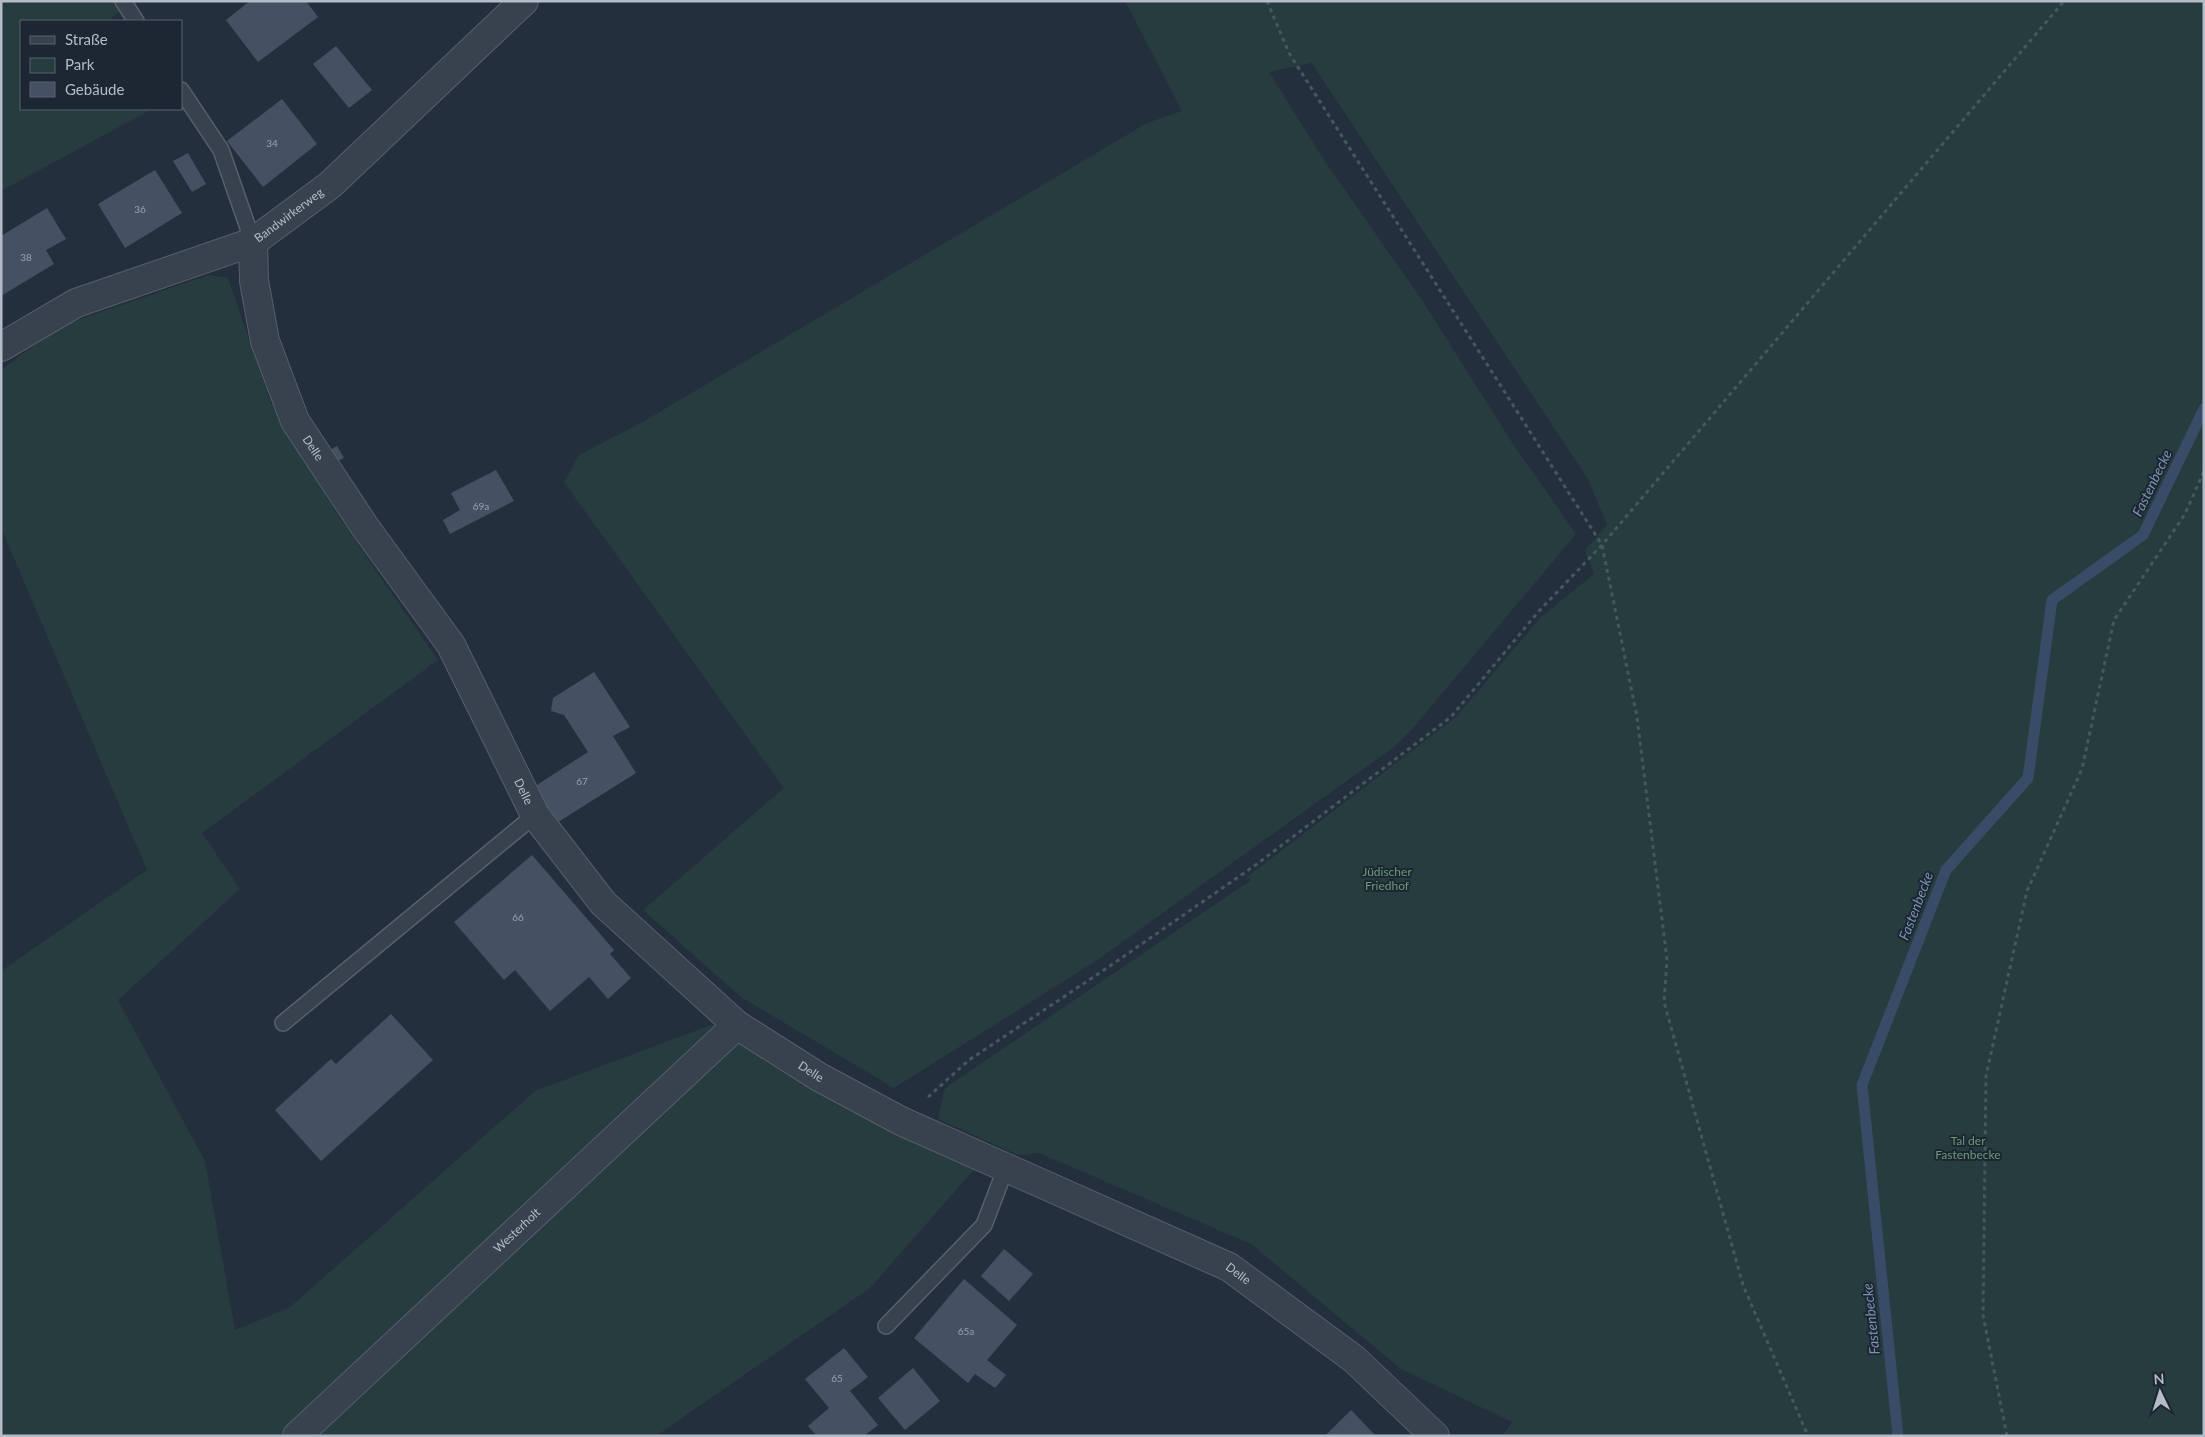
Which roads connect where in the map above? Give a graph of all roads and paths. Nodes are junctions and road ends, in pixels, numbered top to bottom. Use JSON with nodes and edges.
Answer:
{"nodes":[{"id":1,"x":123,"y":1,"type":"edge"},
{"id":2,"x":524,"y":1,"type":"edge"},
{"id":3,"x":1267,"y":1,"type":"edge"},
{"id":4,"x":2064,"y":1,"type":"edge"},
{"id":5,"x":135,"y":20,"type":"edge"},
{"id":6,"x":182,"y":92,"type":"edge"},
{"id":7,"x":253,"y":242,"type":"junction"},
{"id":8,"x":1,"y":347,"type":"edge"},
{"id":9,"x":2204,"y":471,"type":"edge"},
{"id":10,"x":1602,"y":545,"type":"junction"},
{"id":11,"x":535,"y":815,"type":"junction"},
{"id":12,"x":283,"y":1023,"type":"dead end"},
{"id":13,"x":737,"y":1025,"type":"junction"},
{"id":14,"x":902,"y":1121,"type":"junction"},
{"id":15,"x":1006,"y":1167,"type":"junction"},
{"id":16,"x":886,"y":1326,"type":"dead end"},
{"id":17,"x":297,"y":1436,"type":"edge"},
{"id":18,"x":1435,"y":1436,"type":"edge"},
{"id":19,"x":1808,"y":1436,"type":"edge"},
{"id":20,"x":2007,"y":1436,"type":"edge"}],
"edges":[{"from":1,"to":5,"type":"lane"},
{"from":2,"to":7,"type":"street","name":"Bandwirkerweg"},
{"from":3,"to":10,"type":"path"},
{"from":4,"to":10,"type":"path"},
{"from":6,"to":7,"type":"lane"},
{"from":7,"to":8,"type":"street","name":"Bandwirkerweg"},
{"from":7,"to":11,"type":"street","name":"Delle"},
{"from":9,"to":20,"type":"path"},
{"from":10,"to":14,"type":"path"},
{"from":10,"to":19,"type":"path"},
{"from":11,"to":12,"type":"lane"},
{"from":11,"to":13,"type":"street","name":"Delle"},
{"from":13,"to":14,"type":"street","name":"Delle"},
{"from":13,"to":17,"type":"street","name":"Westerholt"},
{"from":14,"to":15,"type":"street","name":"Delle"},
{"from":15,"to":16,"type":"lane"},
{"from":15,"to":18,"type":"street","name":"Delle"}]}
